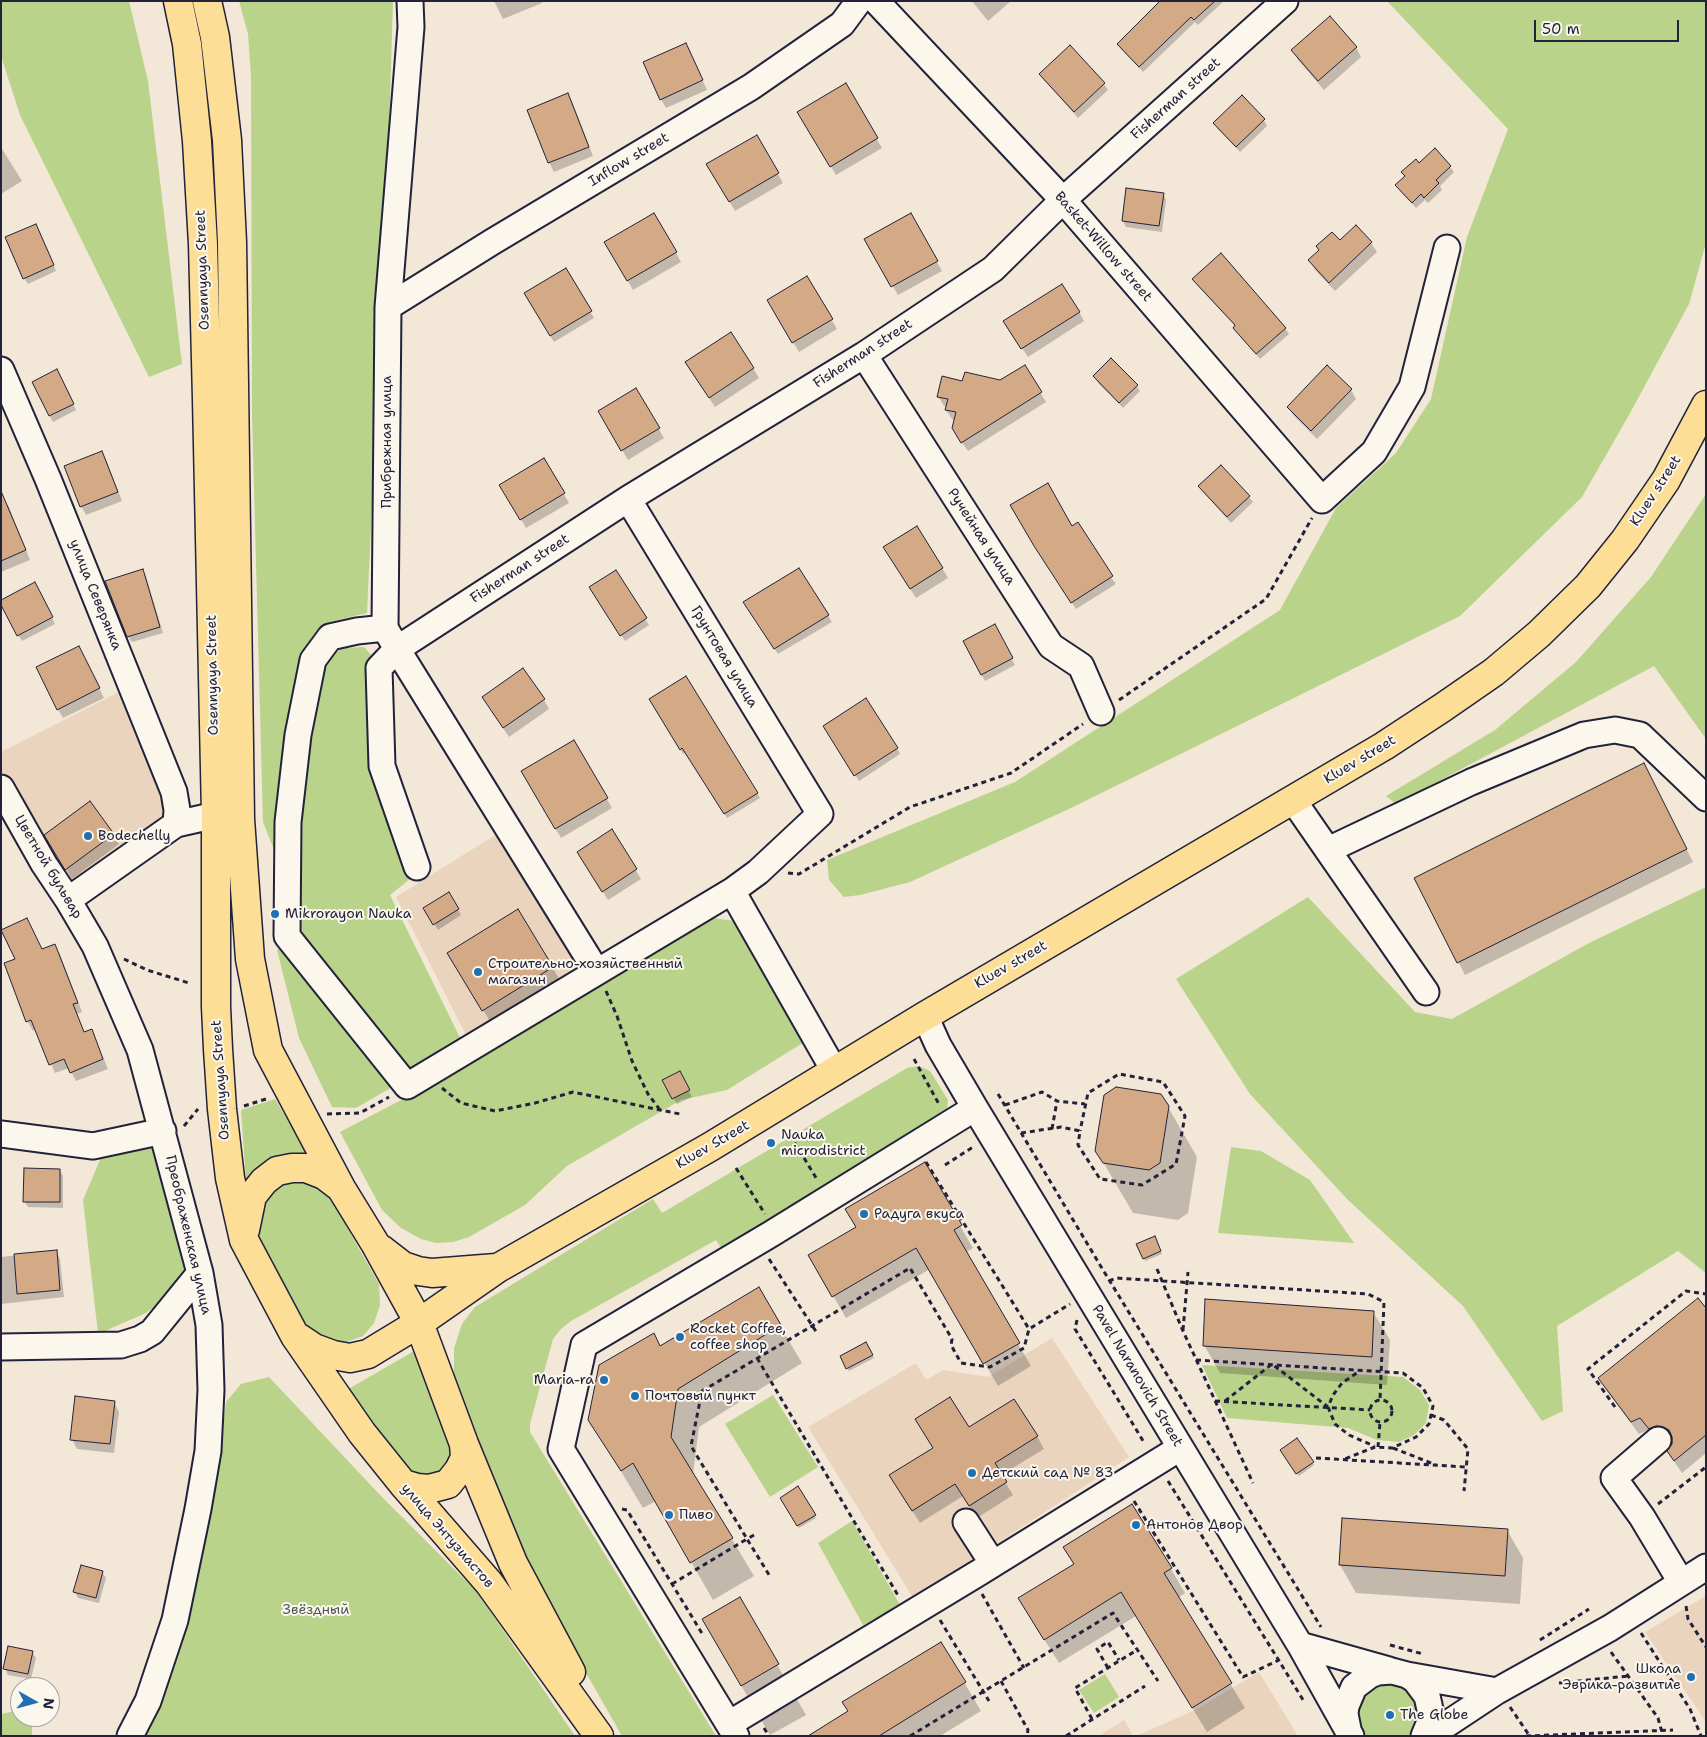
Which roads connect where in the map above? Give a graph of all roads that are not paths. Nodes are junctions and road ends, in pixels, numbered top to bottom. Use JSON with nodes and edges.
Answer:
{"nodes":[{"id":1,"x":178,"y":1,"type":"edge"},
{"id":2,"x":207,"y":1,"type":"edge"},
{"id":3,"x":410,"y":1,"type":"edge"},
{"id":4,"x":859,"y":1,"type":"edge"},
{"id":5,"x":876,"y":1,"type":"edge"},
{"id":6,"x":1285,"y":1,"type":"edge"},
{"id":7,"x":1063,"y":200,"type":"junction"},
{"id":8,"x":1446,"y":248,"type":"dead end"},
{"id":9,"x":388,"y":307,"type":"junction"},
{"id":10,"x":864,"y":355,"type":"junction"},
{"id":11,"x":1,"y":370,"type":"edge"},
{"id":12,"x":1706,"y":405,"type":"edge"},
{"id":13,"x":628,"y":499,"type":"junction"},
{"id":14,"x":391,"y":639,"type":"junction"},
{"id":15,"x":1101,"y":712,"type":"road end"},
{"id":16,"x":1,"y":788,"type":"edge"},
{"id":17,"x":1706,"y":798,"type":"edge"},
{"id":18,"x":1293,"y":800,"type":"junction"},
{"id":19,"x":216,"y":814,"type":"junction"},
{"id":20,"x":176,"y":824,"type":"junction"},
{"id":21,"x":1328,"y":850,"type":"junction"},
{"id":22,"x":418,"y":867,"type":"dead end"},
{"id":23,"x":732,"y":892,"type":"junction"},
{"id":24,"x":68,"y":900,"type":"junction"},
{"id":25,"x":95,"y":946,"type":"joint"},
{"id":26,"x":598,"y":972,"type":"junction"},
{"id":27,"x":1426,"y":992,"type":"dead end"},
{"id":28,"x":925,"y":1016,"type":"junction"},
{"id":29,"x":835,"y":1072,"type":"junction"},
{"id":30,"x":966,"y":1114,"type":"junction"},
{"id":31,"x":163,"y":1131,"type":"junction"},
{"id":32,"x":1,"y":1134,"type":"edge"},
{"id":33,"x":341,"y":1188,"type":"junction"},
{"id":34,"x":244,"y":1240,"type":"junction"},
{"id":35,"x":376,"y":1245,"type":"junction"},
{"id":36,"x":498,"y":1268,"type":"junction"},
{"id":37,"x":200,"y":1273,"type":"junction"},
{"id":38,"x":419,"y":1323,"type":"junction"},
{"id":39,"x":295,"y":1336,"type":"junction"},
{"id":40,"x":1,"y":1346,"type":"edge"},
{"id":41,"x":1658,"y":1440,"type":"dead end"},
{"id":42,"x":464,"y":1444,"type":"junction"},
{"id":43,"x":1180,"y":1448,"type":"junction"},
{"id":44,"x":402,"y":1484,"type":"junction"},
{"id":45,"x":966,"y":1522,"type":"dead end"},
{"id":46,"x":993,"y":1564,"type":"junction"},
{"id":47,"x":1706,"y":1567,"type":"edge"},
{"id":48,"x":1684,"y":1592,"type":"junction"},
{"id":49,"x":1300,"y":1645,"type":"junction"},
{"id":50,"x":1400,"y":1673,"type":"junction"},
{"id":51,"x":1497,"y":1691,"type":"junction"},
{"id":52,"x":732,"y":1730,"type":"edge"},
{"id":53,"x":130,"y":1736,"type":"edge"},
{"id":54,"x":599,"y":1736,"type":"edge"},
{"id":55,"x":604,"y":1736,"type":"edge"},
{"id":56,"x":1351,"y":1736,"type":"edge"},
{"id":57,"x":1424,"y":1736,"type":"edge"},
{"id":58,"x":1428,"y":1736,"type":"edge"}],
"edges":[{"from":1,"to":19,"type":"main road","name":"Osennyaya Street"},
{"from":2,"to":33,"type":"main road","name":"Osennyaya Street"},
{"from":3,"to":9,"type":"street","name":"Прибрежная улица"},
{"from":4,"to":9,"type":"street","name":"Inflow street"},
{"from":5,"to":7,"type":"street","name":"Basket-Willow street"},
{"from":6,"to":7,"type":"street","name":"Fisherman street"},
{"from":7,"to":8,"type":"street","name":"Basket-Willow street"},
{"from":7,"to":10,"type":"street","name":"Fisherman street"},
{"from":9,"to":14,"type":"street","name":"Прибрежная улица"},
{"from":10,"to":13,"type":"street","name":"Fisherman street"},
{"from":10,"to":15,"type":"street","name":"Ручейная улица"},
{"from":11,"to":20,"type":"street","name":"улица Северянка"},
{"from":12,"to":18,"type":"main road","name":"Kluev street"},
{"from":13,"to":14,"type":"street","name":"Fisherman street"},
{"from":13,"to":23,"type":"street","name":"Грунтовая улица"},
{"from":14,"to":22,"type":"street"},
{"from":14,"to":26,"type":"street"},
{"from":14,"to":26,"type":"street"},
{"from":16,"to":24,"type":"street","name":"Цветной бульвар"},
{"from":17,"to":21,"type":"street"},
{"from":18,"to":21,"type":"street"},
{"from":18,"to":28,"type":"main road","name":"Kluev street"},
{"from":19,"to":20,"type":"street"},
{"from":19,"to":34,"type":"main road","name":"Osennyaya Street"},
{"from":20,"to":24,"type":"street"},
{"from":21,"to":27,"type":"street"},
{"from":23,"to":26,"type":"street"},
{"from":23,"to":29,"type":"street"},
{"from":24,"to":25,"type":"street","name":"Цветной бульвар"},
{"from":25,"to":31,"type":"street","name":"Преображенская улица"},
{"from":28,"to":29,"type":"main road","name":"Kluev Street"},
{"from":28,"to":30,"type":"street","name":"Pavel Naranovich Street"},
{"from":29,"to":36,"type":"main road","name":"Kluev Street"},
{"from":30,"to":43,"type":"street","name":"Pavel Naranovich Street"},
{"from":30,"to":52,"type":"street"},
{"from":31,"to":32,"type":"street"},
{"from":31,"to":37,"type":"street","name":"Преображенская улица"},
{"from":33,"to":34,"type":"main road"},
{"from":33,"to":35,"type":"main road","name":"Osennyaya Street"},
{"from":34,"to":39,"type":"main road","name":"Osennyaya Street"},
{"from":35,"to":36,"type":"main road","name":"Kluev Street"},
{"from":35,"to":38,"type":"main road"},
{"from":36,"to":38,"type":"main road","name":"Kluev Street"},
{"from":37,"to":40,"type":"street"},
{"from":37,"to":53,"type":"street","name":"Преображенская улица"},
{"from":38,"to":39,"type":"main road","name":"Kluev Street"},
{"from":38,"to":42,"type":"main road"},
{"from":39,"to":44,"type":"main road","name":"улица Энтузиастов"},
{"from":41,"to":48,"type":"street"},
{"from":42,"to":44,"type":"main road"},
{"from":42,"to":55,"type":"main road"},
{"from":43,"to":46,"type":"street"},
{"from":43,"to":49,"type":"street","name":"Pavel Naranovich Street"},
{"from":44,"to":54,"type":"main road","name":"улица Энтузиастов"},
{"from":45,"to":46,"type":"street"},
{"from":46,"to":52,"type":"street"},
{"from":47,"to":48,"type":"street"},
{"from":48,"to":51,"type":"street"},
{"from":49,"to":50,"type":"street"},
{"from":49,"to":56,"type":"street","name":"Pavel Naranovich Street"},
{"from":50,"to":51,"type":"street"},
{"from":50,"to":56,"type":"street"},
{"from":50,"to":57,"type":"street"},
{"from":51,"to":58,"type":"street"}]}
